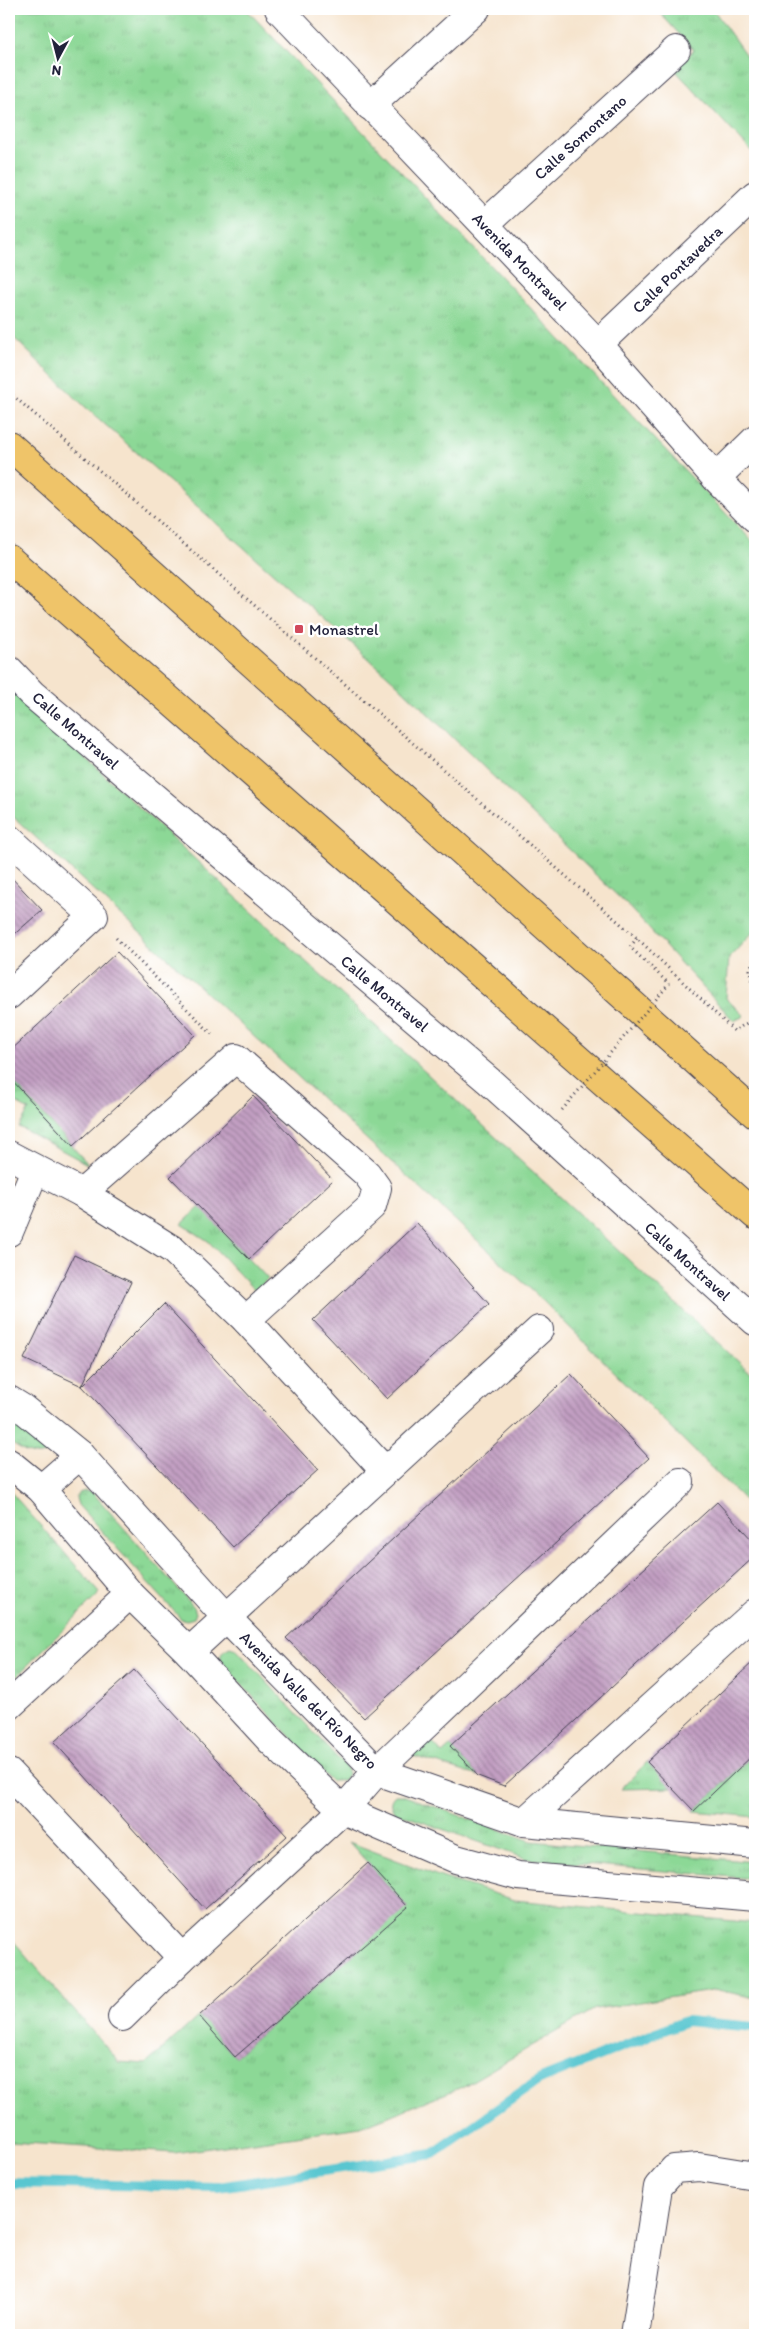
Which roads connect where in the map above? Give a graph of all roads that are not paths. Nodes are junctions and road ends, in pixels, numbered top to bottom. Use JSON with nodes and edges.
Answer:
{"nodes":[{"id":1,"x":278,"y":9,"type":"edge"},
{"id":2,"x":476,"y":9,"type":"edge"},
{"id":3,"x":676,"y":50,"type":"dead end"},
{"id":4,"x":370,"y":106,"type":"junction"},
{"id":5,"x":755,"y":195,"type":"edge"},
{"id":6,"x":485,"y":224,"type":"junction"},
{"id":7,"x":598,"y":344,"type":"junction"},
{"id":8,"x":755,"y":440,"type":"edge"},
{"id":9,"x":9,"y":445,"type":"edge"},
{"id":10,"x":716,"y":478,"type":"junction"},
{"id":11,"x":755,"y":518,"type":"edge"},
{"id":12,"x":9,"y":559,"type":"edge"},
{"id":13,"x":9,"y":670,"type":"edge"},
{"id":14,"x":9,"y":839,"type":"edge"},
{"id":15,"x":9,"y":995,"type":"edge"},
{"id":16,"x":755,"y":1114,"type":"edge"},
{"id":17,"x":9,"y":1155,"type":"edge"},
{"id":18,"x":35,"y":1170,"type":"junction"},
{"id":19,"x":82,"y":1193,"type":"junction"},
{"id":20,"x":755,"y":1215,"type":"edge"},
{"id":21,"x":9,"y":1232,"type":"edge"},
{"id":22,"x":246,"y":1320,"type":"junction"},
{"id":23,"x":755,"y":1321,"type":"edge"},
{"id":24,"x":539,"y":1330,"type":"dead end"},
{"id":25,"x":9,"y":1400,"type":"edge"},
{"id":26,"x":80,"y":1455,"type":"junction"},
{"id":27,"x":9,"y":1463,"type":"edge"},
{"id":28,"x":385,"y":1471,"type":"junction"},
{"id":29,"x":680,"y":1482,"type":"dead end"},
{"id":30,"x":41,"y":1490,"type":"junction"},
{"id":31,"x":130,"y":1594,"type":"junction"},
{"id":32,"x":755,"y":1613,"type":"edge"},
{"id":33,"x":227,"y":1618,"type":"junction"},
{"id":34,"x":190,"y":1652,"type":"junction"},
{"id":35,"x":9,"y":1706,"type":"edge"},
{"id":36,"x":377,"y":1771,"type":"junction"},
{"id":37,"x":9,"y":1773,"type":"edge"},
{"id":38,"x":343,"y":1810,"type":"junction"},
{"id":39,"x":524,"y":1822,"type":"junction"},
{"id":40,"x":755,"y":1844,"type":"edge"},
{"id":41,"x":755,"y":1897,"type":"edge"},
{"id":42,"x":182,"y":1958,"type":"junction"},
{"id":43,"x":122,"y":2016,"type":"dead end"},
{"id":44,"x":755,"y":2176,"type":"edge"},
{"id":45,"x":635,"y":2335,"type":"edge"}],
"edges":[{"from":1,"to":4,"type":"street","name":"Avenida Montravel"},
{"from":2,"to":4,"type":"street"},
{"from":3,"to":6,"type":"street","name":"Calle Somontano"},
{"from":4,"to":6,"type":"street","name":"Avenida Montravel"},
{"from":5,"to":7,"type":"street","name":"Calle Pontavedra"},
{"from":6,"to":7,"type":"street","name":"Avenida Montravel"},
{"from":7,"to":10,"type":"street","name":"Avenida Montravel"},
{"from":8,"to":10,"type":"street"},
{"from":9,"to":16,"type":"highway"},
{"from":10,"to":11,"type":"street","name":"Avenida Montravel"},
{"from":12,"to":20,"type":"highway"},
{"from":13,"to":23,"type":"street","name":"Calle Montravel"},
{"from":14,"to":15,"type":"street"},
{"from":17,"to":18,"type":"street"},
{"from":18,"to":19,"type":"street"},
{"from":18,"to":21,"type":"street"},
{"from":19,"to":22,"type":"street"},
{"from":19,"to":22,"type":"street"},
{"from":22,"to":28,"type":"street"},
{"from":24,"to":28,"type":"street"},
{"from":25,"to":26,"type":"street","name":"Avenida Valle del Río Negro"},
{"from":26,"to":30,"type":"street"},
{"from":26,"to":33,"type":"street","name":"Avenida Valle del Río Negro"},
{"from":27,"to":30,"type":"street"},
{"from":28,"to":33,"type":"street"},
{"from":29,"to":36,"type":"street"},
{"from":30,"to":31,"type":"street"},
{"from":31,"to":34,"type":"street"},
{"from":31,"to":35,"type":"street"},
{"from":32,"to":39,"type":"street"},
{"from":33,"to":34,"type":"street"},
{"from":33,"to":36,"type":"street","name":"Avenida Valle del Río Negro"},
{"from":34,"to":38,"type":"street"},
{"from":36,"to":38,"type":"street"},
{"from":36,"to":39,"type":"street","name":"Avenida Valle del Río Negro"},
{"from":37,"to":42,"type":"street"},
{"from":38,"to":41,"type":"street"},
{"from":38,"to":42,"type":"street"},
{"from":39,"to":40,"type":"street","name":"Avenida Valle del Río Negro"},
{"from":42,"to":43,"type":"street"},
{"from":44,"to":45,"type":"street"}]}
